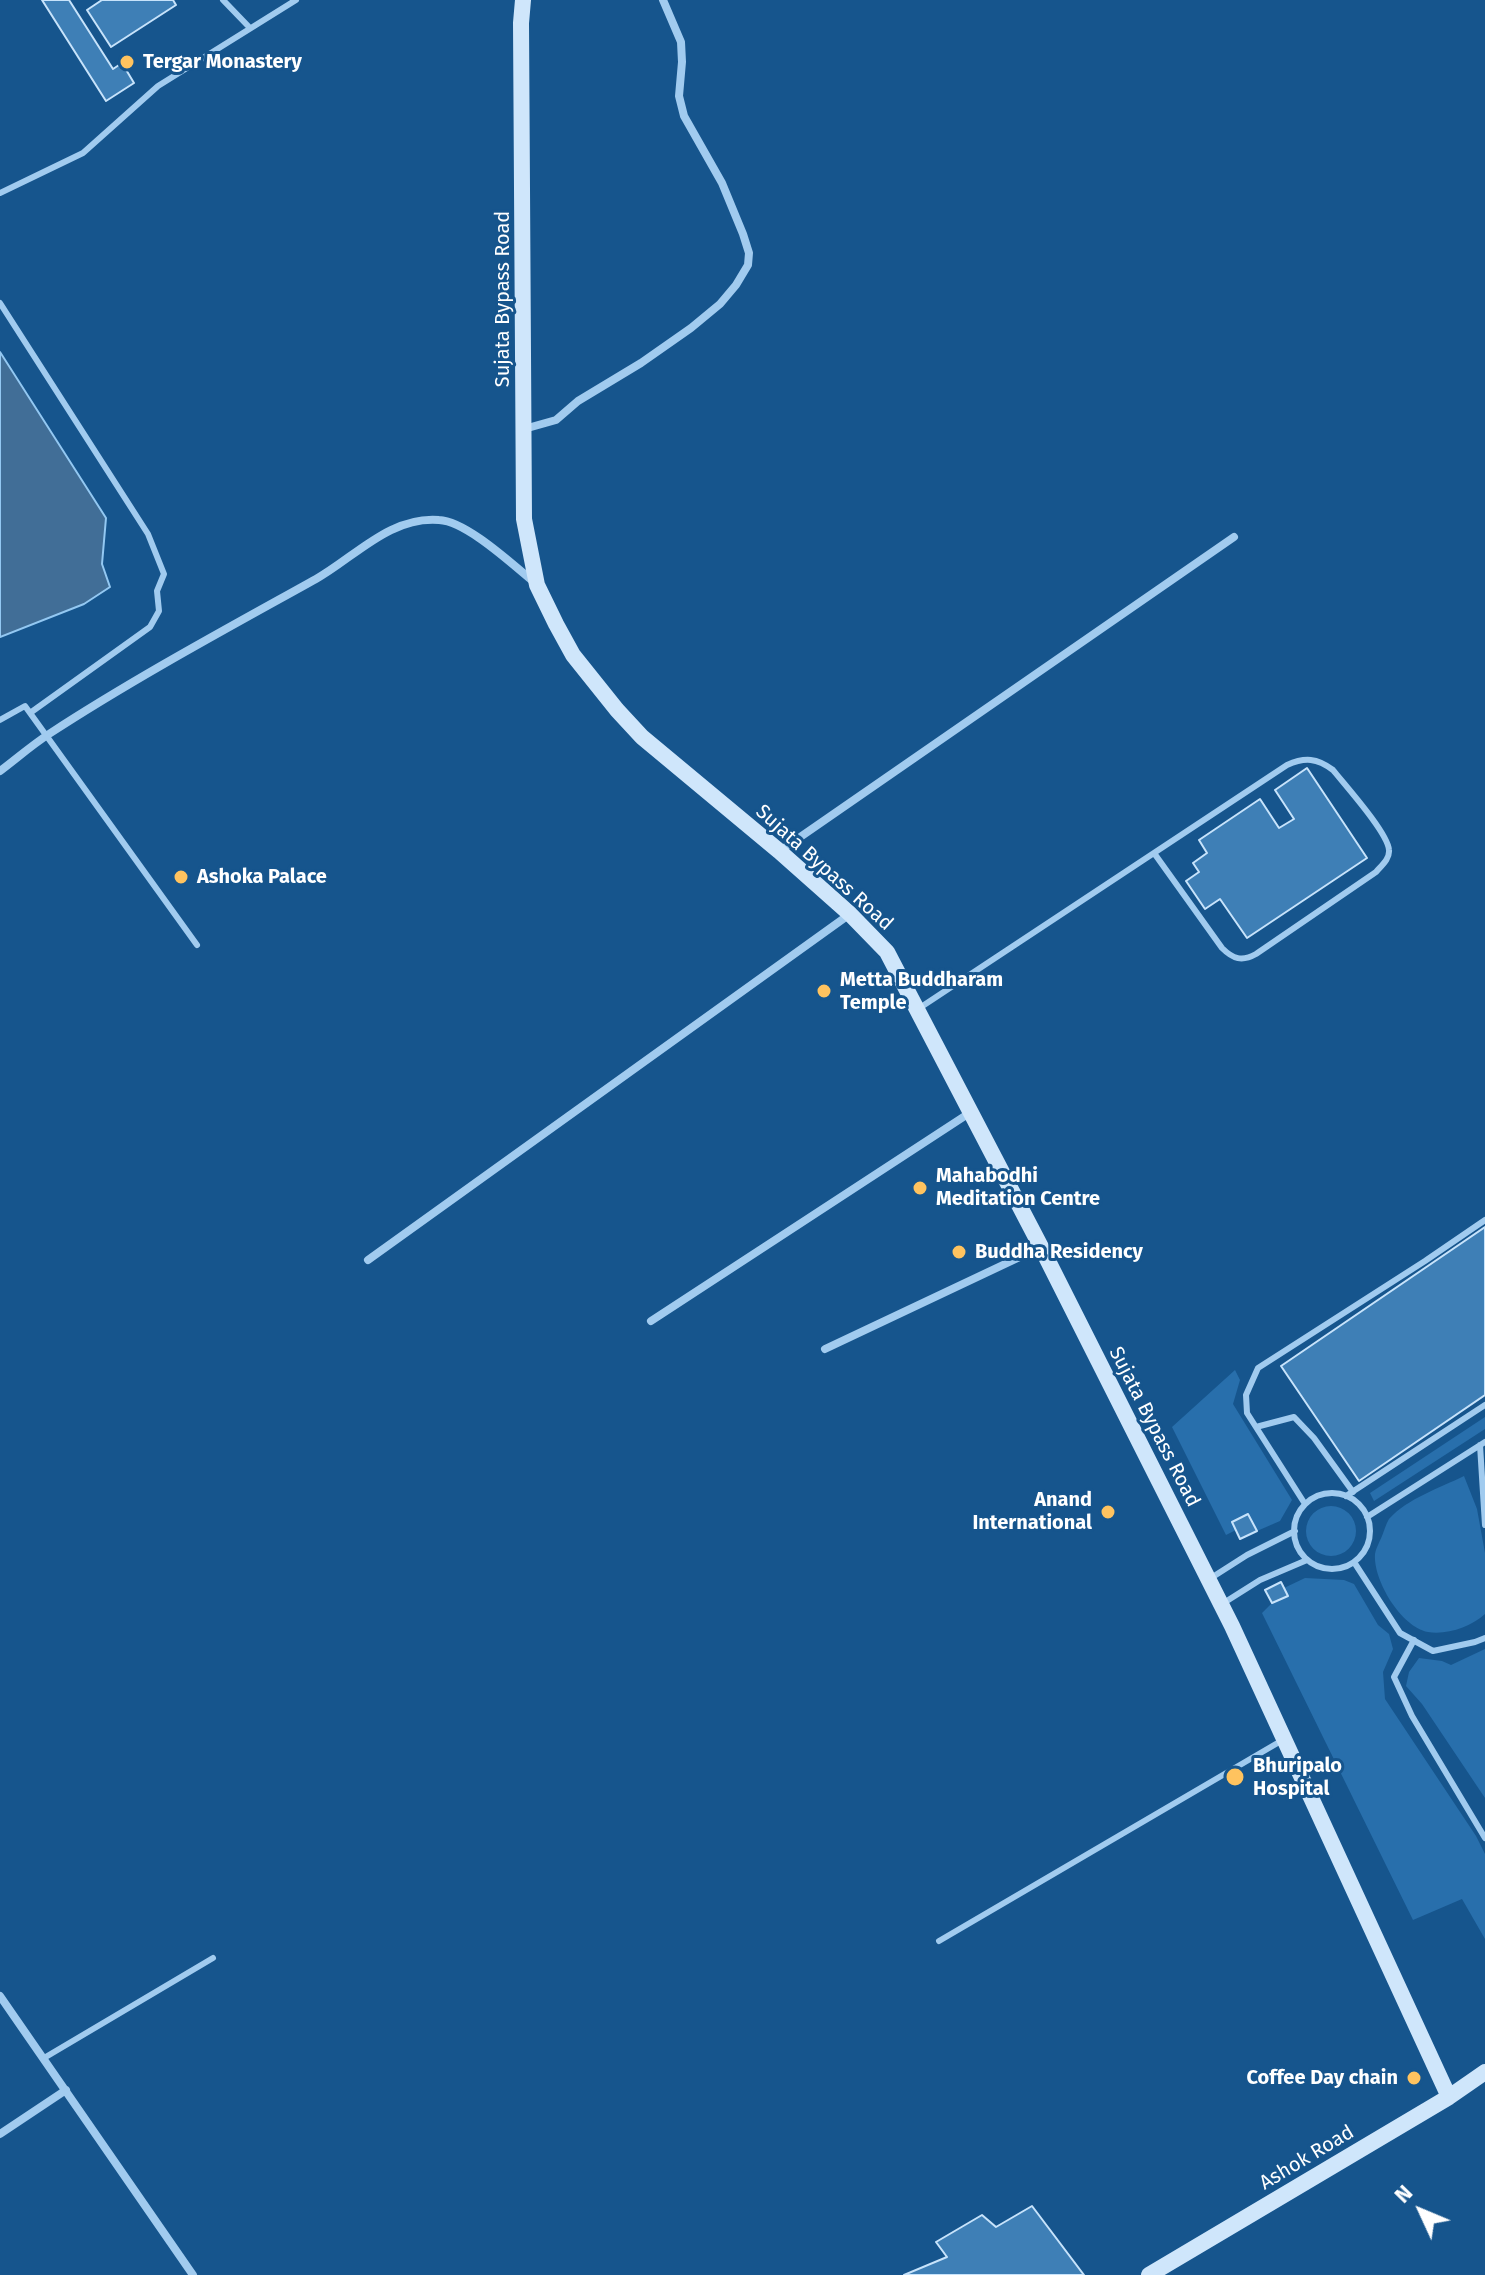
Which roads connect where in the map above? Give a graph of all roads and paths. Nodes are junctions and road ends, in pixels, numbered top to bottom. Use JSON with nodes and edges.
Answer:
{"nodes":[{"id":1,"x":223,"y":0,"type":"edge"},
{"id":2,"x":296,"y":0,"type":"edge"},
{"id":3,"x":523,"y":0,"type":"edge"},
{"id":4,"x":663,"y":0,"type":"edge"},
{"id":5,"x":250,"y":28,"type":"junction"},
{"id":6,"x":0,"y":193,"type":"edge"},
{"id":7,"x":0,"y":303,"type":"edge"},
{"id":8,"x":523,"y":429,"type":"junction"},
{"id":9,"x":1234,"y":537,"type":"dead end"},
{"id":10,"x":537,"y":585,"type":"junction"},
{"id":11,"x":30,"y":713,"type":"junction"},
{"id":12,"x":0,"y":720,"type":"edge"},
{"id":13,"x":46,"y":736,"type":"junction"},
{"id":14,"x":0,"y":771,"type":"edge"},
{"id":15,"x":779,"y":851,"type":"junction"},
{"id":16,"x":1154,"y":853,"type":"junction"},
{"id":17,"x":850,"y":914,"type":"junction"},
{"id":18,"x":197,"y":945,"type":"dead end"},
{"id":19,"x":918,"y":1009,"type":"junction"},
{"id":20,"x":971,"y":1112,"type":"junction"},
{"id":21,"x":1485,"y":1220,"type":"edge"},
{"id":22,"x":1041,"y":1247,"type":"junction"},
{"id":23,"x":368,"y":1260,"type":"dead end"},
{"id":24,"x":651,"y":1321,"type":"dead end"},
{"id":25,"x":825,"y":1349,"type":"dead end"},
{"id":26,"x":1485,"y":1405,"type":"edge"},
{"id":27,"x":1256,"y":1427,"type":"junction"},
{"id":28,"x":1482,"y":1444,"type":"edge"},
{"id":29,"x":1350,"y":1494,"type":"junction"},
{"id":30,"x":1305,"y":1504,"type":"junction"},
{"id":31,"x":1367,"y":1517,"type":"junction"},
{"id":32,"x":1485,"y":1525,"type":"edge"},
{"id":33,"x":1295,"y":1531,"type":"junction"},
{"id":34,"x":1307,"y":1560,"type":"junction"},
{"id":35,"x":1354,"y":1562,"type":"junction"},
{"id":36,"x":1208,"y":1580,"type":"junction"},
{"id":37,"x":1221,"y":1605,"type":"junction"},
{"id":38,"x":1485,"y":1638,"type":"edge"},
{"id":39,"x":1414,"y":1640,"type":"junction"},
{"id":40,"x":1284,"y":1740,"type":"junction"},
{"id":41,"x":1485,"y":1838,"type":"edge"},
{"id":42,"x":939,"y":1941,"type":"dead end"},
{"id":43,"x":213,"y":1958,"type":"dead end"},
{"id":44,"x":0,"y":1996,"type":"edge"},
{"id":45,"x":44,"y":2058,"type":"junction"},
{"id":46,"x":1485,"y":2072,"type":"edge"},
{"id":47,"x":66,"y":2090,"type":"junction"},
{"id":48,"x":1449,"y":2097,"type":"junction"},
{"id":49,"x":0,"y":2134,"type":"edge"},
{"id":50,"x":193,"y":2275,"type":"edge"},
{"id":51,"x":1149,"y":2275,"type":"edge"}],
"edges":[{"from":1,"to":5,"type":"lane"},
{"from":2,"to":5,"type":"lane"},
{"from":3,"to":8,"type":"street","name":"Sujata Bypass Road"},
{"from":4,"to":8,"type":"street"},
{"from":5,"to":6,"type":"lane"},
{"from":7,"to":11,"type":"lane"},
{"from":8,"to":10,"type":"street","name":"Sujata Bypass Road"},
{"from":9,"to":15,"type":"street"},
{"from":10,"to":13,"type":"street"},
{"from":10,"to":15,"type":"street","name":"Sujata Bypass Road"},
{"from":11,"to":12,"type":"lane"},
{"from":11,"to":13,"type":"lane"},
{"from":13,"to":14,"type":"street"},
{"from":13,"to":18,"type":"lane"},
{"from":15,"to":17,"type":"street","name":"Sujata Bypass Road"},
{"from":16,"to":16,"type":"lane"},
{"from":16,"to":19,"type":"lane"},
{"from":17,"to":19,"type":"street","name":"Sujata Bypass Road"},
{"from":17,"to":23,"type":"street"},
{"from":19,"to":20,"type":"street","name":"Sujata Bypass Road"},
{"from":20,"to":22,"type":"street","name":"Sujata Bypass Road"},
{"from":20,"to":24,"type":"street"},
{"from":21,"to":27,"type":"lane"},
{"from":22,"to":25,"type":"street"},
{"from":22,"to":36,"type":"street","name":"Sujata Bypass Road"},
{"from":26,"to":29,"type":"lane"},
{"from":27,"to":29,"type":"lane"},
{"from":27,"to":30,"type":"lane"},
{"from":28,"to":31,"type":"lane"},
{"from":28,"to":32,"type":"lane"},
{"from":29,"to":30,"type":"lane"},
{"from":29,"to":31,"type":"lane"},
{"from":30,"to":33,"type":"lane"},
{"from":31,"to":35,"type":"lane"},
{"from":33,"to":34,"type":"lane"},
{"from":33,"to":36,"type":"lane"},
{"from":34,"to":35,"type":"lane"},
{"from":34,"to":37,"type":"lane"},
{"from":35,"to":39,"type":"lane"},
{"from":36,"to":37,"type":"street","name":"Sujata Bypass Road"},
{"from":37,"to":40,"type":"street","name":"Sujata Bypass Road"},
{"from":38,"to":39,"type":"lane"},
{"from":39,"to":41,"type":"lane"},
{"from":40,"to":42,"type":"lane"},
{"from":40,"to":48,"type":"street","name":"Sujata Bypass Road"},
{"from":43,"to":45,"type":"lane"},
{"from":44,"to":45,"type":"street"},
{"from":45,"to":47,"type":"street"},
{"from":46,"to":48,"type":"street","name":"Ashok Road"},
{"from":47,"to":49,"type":"street"},
{"from":47,"to":50,"type":"street"},
{"from":48,"to":51,"type":"street","name":"Ashok Road"}]}
